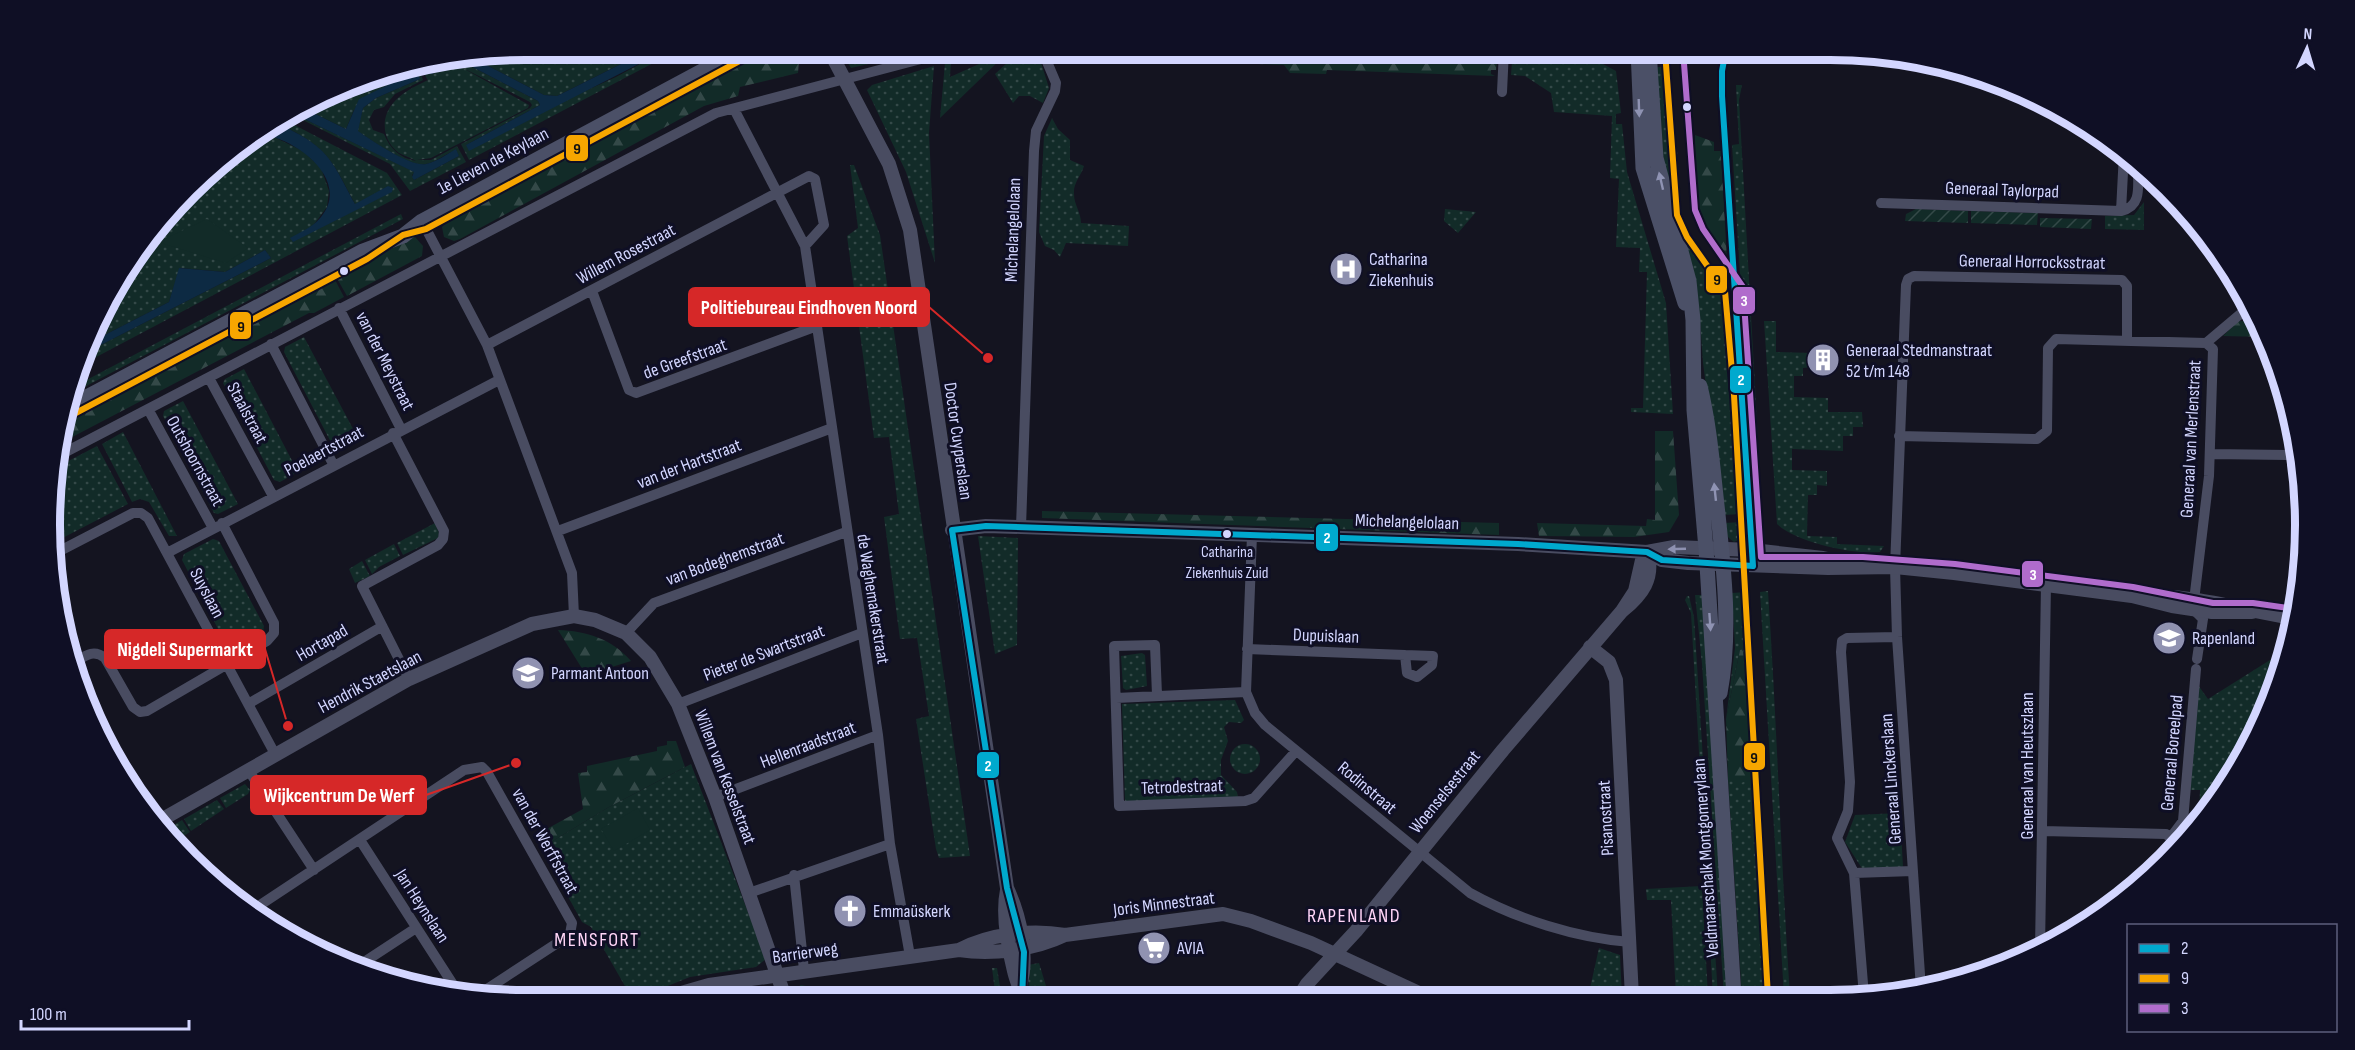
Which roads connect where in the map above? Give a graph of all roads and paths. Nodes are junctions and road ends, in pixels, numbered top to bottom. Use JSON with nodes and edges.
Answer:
{"nodes":[{"id":1,"x":722,"y":60,"type":"edge"},
{"id":2,"x":835,"y":60,"type":"edge"},
{"id":3,"x":917,"y":60,"type":"edge"},
{"id":4,"x":1046,"y":60,"type":"edge"},
{"id":5,"x":1504,"y":60,"type":"edge"},
{"id":6,"x":1638,"y":60,"type":"edge"},
{"id":7,"x":1650,"y":60,"type":"edge"},
{"id":8,"x":845,"y":79,"type":"junction"},
{"id":9,"x":1502,"y":92,"type":"dead end"},
{"id":10,"x":734,"y":109,"type":"junction"},
{"id":11,"x":2123,"y":164,"type":"edge"},
{"id":12,"x":2137,"y":175,"type":"edge"},
{"id":13,"x":779,"y":191,"type":"junction"},
{"id":14,"x":1881,"y":203,"type":"dead end"},
{"id":15,"x":2121,"y":211,"type":"junction"},
{"id":16,"x":422,"y":221,"type":"junction"},
{"id":17,"x":805,"y":246,"type":"junction"},
{"id":18,"x":440,"y":258,"type":"junction"},
{"id":19,"x":1914,"y":276,"type":"joint"},
{"id":20,"x":592,"y":291,"type":"junction"},
{"id":21,"x":339,"y":308,"type":"junction"},
{"id":22,"x":2243,"y":312,"type":"edge"},
{"id":23,"x":1693,"y":320,"type":"junction"},
{"id":24,"x":817,"y":326,"type":"junction"},
{"id":25,"x":2127,"y":341,"type":"junction"},
{"id":26,"x":2206,"y":343,"type":"junction"},
{"id":27,"x":271,"y":344,"type":"junction"},
{"id":28,"x":487,"y":345,"type":"junction"},
{"id":29,"x":209,"y":378,"type":"junction"},
{"id":30,"x":499,"y":380,"type":"junction"},
{"id":31,"x":77,"y":402,"type":"edge"},
{"id":32,"x":148,"y":410,"type":"junction"},
{"id":33,"x":832,"y":428,"type":"junction"},
{"id":34,"x":397,"y":431,"type":"junction"},
{"id":35,"x":1899,"y":436,"type":"junction"},
{"id":36,"x":66,"y":452,"type":"edge"},
{"id":37,"x":2211,"y":454,"type":"junction"},
{"id":38,"x":2289,"y":455,"type":"edge"},
{"id":39,"x":333,"y":464,"type":"junction"},
{"id":40,"x":273,"y":496,"type":"junction"},
{"id":41,"x":217,"y":526,"type":"junction"},
{"id":42,"x":1021,"y":527,"type":"junction"},
{"id":43,"x":952,"y":530,"type":"junction"},
{"id":44,"x":558,"y":531,"type":"junction"},
{"id":45,"x":846,"y":532,"type":"junction"},
{"id":46,"x":1252,"y":535,"type":"junction"},
{"id":47,"x":61,"y":550,"type":"edge"},
{"id":48,"x":1647,"y":552,"type":"junction"},
{"id":49,"x":167,"y":553,"type":"junction"},
{"id":50,"x":1714,"y":557,"type":"junction"},
{"id":51,"x":1895,"y":567,"type":"junction"},
{"id":52,"x":2046,"y":584,"type":"junction"},
{"id":53,"x":2193,"y":604,"type":"junction"},
{"id":54,"x":574,"y":616,"type":"junction"},
{"id":55,"x":2286,"y":617,"type":"edge"},
{"id":56,"x":381,"y":627,"type":"junction"},
{"id":57,"x":626,"y":633,"type":"junction"},
{"id":58,"x":862,"y":633,"type":"junction"},
{"id":59,"x":1897,"y":637,"type":"junction"},
{"id":60,"x":1590,"y":647,"type":"junction"},
{"id":61,"x":1247,"y":649,"type":"junction"},
{"id":62,"x":1405,"y":656,"type":"dead end"},
{"id":63,"x":80,"y":659,"type":"edge"},
{"id":64,"x":226,"y":664,"type":"junction"},
{"id":65,"x":409,"y":679,"type":"junction"},
{"id":66,"x":1246,"y":692,"type":"junction"},
{"id":67,"x":1157,"y":695,"type":"junction"},
{"id":68,"x":1116,"y":698,"type":"junction"},
{"id":69,"x":248,"y":704,"type":"junction"},
{"id":70,"x":678,"y":704,"type":"junction"},
{"id":71,"x":878,"y":735,"type":"junction"},
{"id":72,"x":1296,"y":751,"type":"junction"},
{"id":73,"x":275,"y":754,"type":"junction"},
{"id":74,"x":249,"y":771,"type":"junction"},
{"id":75,"x":715,"y":797,"type":"junction"},
{"id":76,"x":164,"y":818,"type":"edge"},
{"id":77,"x":2043,"y":831,"type":"junction"},
{"id":78,"x":2173,"y":839,"type":"edge"},
{"id":79,"x":360,"y":840,"type":"junction"},
{"id":80,"x":890,"y":844,"type":"junction"},
{"id":81,"x":1419,"y":852,"type":"junction"},
{"id":82,"x":314,"y":870,"type":"junction"},
{"id":83,"x":1913,"y":871,"type":"junction"},
{"id":84,"x":1854,"y":873,"type":"junction"},
{"id":85,"x":794,"y":875,"type":"junction"},
{"id":86,"x":749,"y":893,"type":"junction"},
{"id":87,"x":259,"y":906,"type":"edge"},
{"id":88,"x":416,"y":928,"type":"junction"},
{"id":89,"x":2040,"y":940,"type":"edge"},
{"id":90,"x":1015,"y":942,"type":"junction"},
{"id":91,"x":1630,"y":942,"type":"junction"},
{"id":92,"x":1334,"y":954,"type":"junction"},
{"id":93,"x":910,"y":956,"type":"junction"},
{"id":94,"x":365,"y":961,"type":"edge"},
{"id":95,"x":804,"y":970,"type":"junction"},
{"id":96,"x":778,"y":975,"type":"junction"},
{"id":97,"x":1920,"y":981,"type":"edge"},
{"id":98,"x":453,"y":984,"type":"edge"},
{"id":99,"x":488,"y":988,"type":"edge"},
{"id":100,"x":1863,"y":989,"type":"edge"},
{"id":101,"x":690,"y":990,"type":"edge"},
{"id":102,"x":783,"y":990,"type":"edge"},
{"id":103,"x":1021,"y":990,"type":"edge"},
{"id":104,"x":1303,"y":990,"type":"edge"},
{"id":105,"x":1413,"y":990,"type":"edge"},
{"id":106,"x":1632,"y":990,"type":"edge"},
{"id":107,"x":1734,"y":990,"type":"edge"}],
"edges":[{"from":1,"to":16,"type":"main road","name":"1e Lieven de Keylaan"},
{"from":2,"to":8,"type":"street","name":"Doctor Cuyperslaan"},
{"from":3,"to":8,"type":"street"},
{"from":4,"to":42,"type":"street","name":"Michelangelolaan"},
{"from":5,"to":9,"type":"street"},
{"from":6,"to":23,"type":"main road","name":"Veldmaarschalk Montgomerylaan","one_way":true},
{"from":23,"to":7,"type":"main road","name":"Veldmaarschalk Montgomerylaan","one_way":true},
{"from":8,"to":10,"type":"street"},
{"from":8,"to":43,"type":"street","name":"Doctor Cuyperslaan"},
{"from":10,"to":13,"type":"street","name":"de Waghemakerstraat"},
{"from":10,"to":18,"type":"street"},
{"from":11,"to":15,"type":"street"},
{"from":12,"to":15,"type":"street"},
{"from":13,"to":17,"type":"street","name":"de Waghemakerstraat"},
{"from":13,"to":17,"type":"street"},
{"from":13,"to":20,"type":"street","name":"Willem Rosestraat"},
{"from":14,"to":15,"type":"street","name":"Generaal Taylorpad"},
{"from":16,"to":18,"type":"street"},
{"from":16,"to":31,"type":"main road","name":"1e Lieven de Keylaan"},
{"from":17,"to":24,"type":"street","name":"de Waghemakerstraat"},
{"from":18,"to":21,"type":"street"},
{"from":18,"to":28,"type":"street"},
{"from":19,"to":25,"type":"street","name":"Generaal Horrocksstraat"},
{"from":19,"to":35,"type":"street","name":"Generaal Linckerslaan"},
{"from":20,"to":24,"type":"street","name":"de Greefstraat"},
{"from":20,"to":28,"type":"street","name":"Willem Rosestraat"},
{"from":21,"to":27,"type":"street"},
{"from":21,"to":34,"type":"street","name":"van der Meystraat"},
{"from":22,"to":26,"type":"street","name":"Generaal van Merlenstraat"},
{"from":23,"to":50,"type":"main road","name":"Veldmaarschalk Montgomerylaan"},
{"from":24,"to":33,"type":"street","name":"de Waghemakerstraat"},
{"from":25,"to":26,"type":"street"},
{"from":25,"to":35,"type":"street"},
{"from":26,"to":37,"type":"street","name":"Generaal van Merlenstraat"},
{"from":27,"to":29,"type":"street"},
{"from":27,"to":39,"type":"street"},
{"from":28,"to":30,"type":"street"},
{"from":29,"to":32,"type":"street"},
{"from":29,"to":40,"type":"street","name":"Staalstraat"},
{"from":30,"to":34,"type":"street","name":"Poelaertstraat"},
{"from":30,"to":44,"type":"street"},
{"from":32,"to":36,"type":"street"},
{"from":32,"to":41,"type":"street","name":"Outshoornstraat"},
{"from":33,"to":44,"type":"street","name":"van der Hartstraat"},
{"from":33,"to":45,"type":"street","name":"de Waghemakerstraat"},
{"from":34,"to":39,"type":"street","name":"Poelaertstraat"},
{"from":34,"to":56,"type":"street","name":"van der Meystraat"},
{"from":35,"to":51,"type":"street","name":"Generaal Linckerslaan"},
{"from":37,"to":38,"type":"street"},
{"from":37,"to":53,"type":"street","name":"Generaal van Merlenstraat"},
{"from":39,"to":40,"type":"street","name":"Poelaertstraat"},
{"from":40,"to":41,"type":"street","name":"Poelaertstraat"},
{"from":41,"to":49,"type":"street","name":"Poelaertstraat"},
{"from":41,"to":64,"type":"street","name":"Outshoornstraat"},
{"from":42,"to":43,"type":"street","name":"Michelangelolaan"},
{"from":42,"to":46,"type":"street","name":"Michelangelolaan"},
{"from":43,"to":90,"type":"street","name":"Doctor Cuyperslaan"},
{"from":44,"to":54,"type":"street"},
{"from":45,"to":57,"type":"street","name":"van Bodeghemstraat"},
{"from":45,"to":58,"type":"street","name":"de Waghemakerstraat"},
{"from":46,"to":48,"type":"street","name":"Michelangelolaan"},
{"from":46,"to":61,"type":"street","name":"Rodinstraat"},
{"from":47,"to":49,"type":"street","name":"Suyslaan"},
{"from":48,"to":50,"type":"street","name":"Michelangelolaan"},
{"from":48,"to":60,"type":"street","name":"Woenselsestraat"},
{"from":49,"to":64,"type":"street","name":"Suyslaan"},
{"from":50,"to":51,"type":"street","name":"Michelangelolaan"},
{"from":50,"to":107,"type":"main road","name":"Veldmaarschalk Montgomerylaan"},
{"from":51,"to":52,"type":"street","name":"Michelangelolaan"},
{"from":51,"to":59,"type":"street","name":"Generaal Linckerslaan"},
{"from":52,"to":53,"type":"street","name":"Michelangelolaan"},
{"from":52,"to":77,"type":"street","name":"Generaal van Heutszlaan"},
{"from":53,"to":55,"type":"street","name":"Michelangelolaan"},
{"from":53,"to":78,"type":"street","name":"Generaal Boreelpad"},
{"from":54,"to":57,"type":"street","name":"Willem van Kesselstraat"},
{"from":54,"to":65,"type":"street","name":"Hendrik Staetslaan"},
{"from":56,"to":65,"type":"street"},
{"from":56,"to":69,"type":"street","name":"Hortapad"},
{"from":57,"to":70,"type":"street","name":"Willem van Kesselstraat"},
{"from":58,"to":70,"type":"street","name":"Pieter de Swartstraat"},
{"from":58,"to":71,"type":"street","name":"de Waghemakerstraat"},
{"from":59,"to":83,"type":"street","name":"Generaal Linckerslaan"},
{"from":59,"to":84,"type":"street"},
{"from":60,"to":81,"type":"street","name":"Woenselsestraat"},
{"from":60,"to":91,"type":"street","name":"Pisanostraat"},
{"from":61,"to":62,"type":"street","name":"Dupuislaan"},
{"from":61,"to":66,"type":"street","name":"Rodinstraat"},
{"from":63,"to":64,"type":"street","name":"Outshoornstraat"},
{"from":64,"to":69,"type":"street","name":"Suyslaan"},
{"from":65,"to":73,"type":"street","name":"Hendrik Staetslaan"},
{"from":66,"to":67,"type":"street"},
{"from":66,"to":72,"type":"street","name":"Rodinstraat"},
{"from":67,"to":68,"type":"street"},
{"from":67,"to":68,"type":"street","name":"Tetrodestraat"},
{"from":68,"to":72,"type":"street","name":"Tetrodestraat"},
{"from":69,"to":73,"type":"street","name":"Suyslaan"},
{"from":70,"to":75,"type":"street","name":"Willem van Kesselstraat"},
{"from":71,"to":75,"type":"street","name":"Hellenraadstraat"},
{"from":71,"to":80,"type":"street","name":"de Waghemakerstraat"},
{"from":72,"to":81,"type":"street","name":"Rodinstraat"},
{"from":73,"to":74,"type":"street","name":"Hendrik Staetslaan"},
{"from":74,"to":76,"type":"street","name":"Hendrik Staetslaan"},
{"from":74,"to":82,"type":"street"},
{"from":75,"to":86,"type":"street","name":"Willem van Kesselstraat"},
{"from":77,"to":78,"type":"street"},
{"from":77,"to":89,"type":"street","name":"Generaal van Heutszlaan"},
{"from":79,"to":82,"type":"street"},
{"from":79,"to":88,"type":"street","name":"Jan Heynslaan"},
{"from":79,"to":99,"type":"street","name":"van der Werffstraat"},
{"from":80,"to":85,"type":"street"},
{"from":80,"to":93,"type":"street","name":"de Waghemakerstraat"},
{"from":81,"to":91,"type":"street","name":"Rodinstraat"},
{"from":81,"to":92,"type":"street","name":"Woenselsestraat"},
{"from":82,"to":87,"type":"street"},
{"from":83,"to":84,"type":"street"},
{"from":83,"to":97,"type":"street","name":"Generaal Linckerslaan"},
{"from":84,"to":100,"type":"street"},
{"from":85,"to":86,"type":"street"},
{"from":85,"to":95,"type":"street"},
{"from":86,"to":96,"type":"street","name":"Willem van Kesselstraat"},
{"from":88,"to":94,"type":"street"},
{"from":88,"to":98,"type":"street","name":"Jan Heynslaan"},
{"from":90,"to":92,"type":"street","name":"Joris Minnestraat"},
{"from":90,"to":93,"type":"street","name":"Barrierweg"},
{"from":90,"to":103,"type":"street","name":"Doctor Cuyperslaan"},
{"from":91,"to":106,"type":"street","name":"Pisanostraat"},
{"from":92,"to":104,"type":"street","name":"Woenselsestraat"},
{"from":92,"to":105,"type":"street","name":"Joris Minnestraat"},
{"from":93,"to":95,"type":"street","name":"Barrierweg"},
{"from":95,"to":96,"type":"street","name":"Barrierweg"},
{"from":96,"to":101,"type":"street","name":"Barrierweg"},
{"from":96,"to":102,"type":"street","name":"Willem van Kesselstraat"}]}
